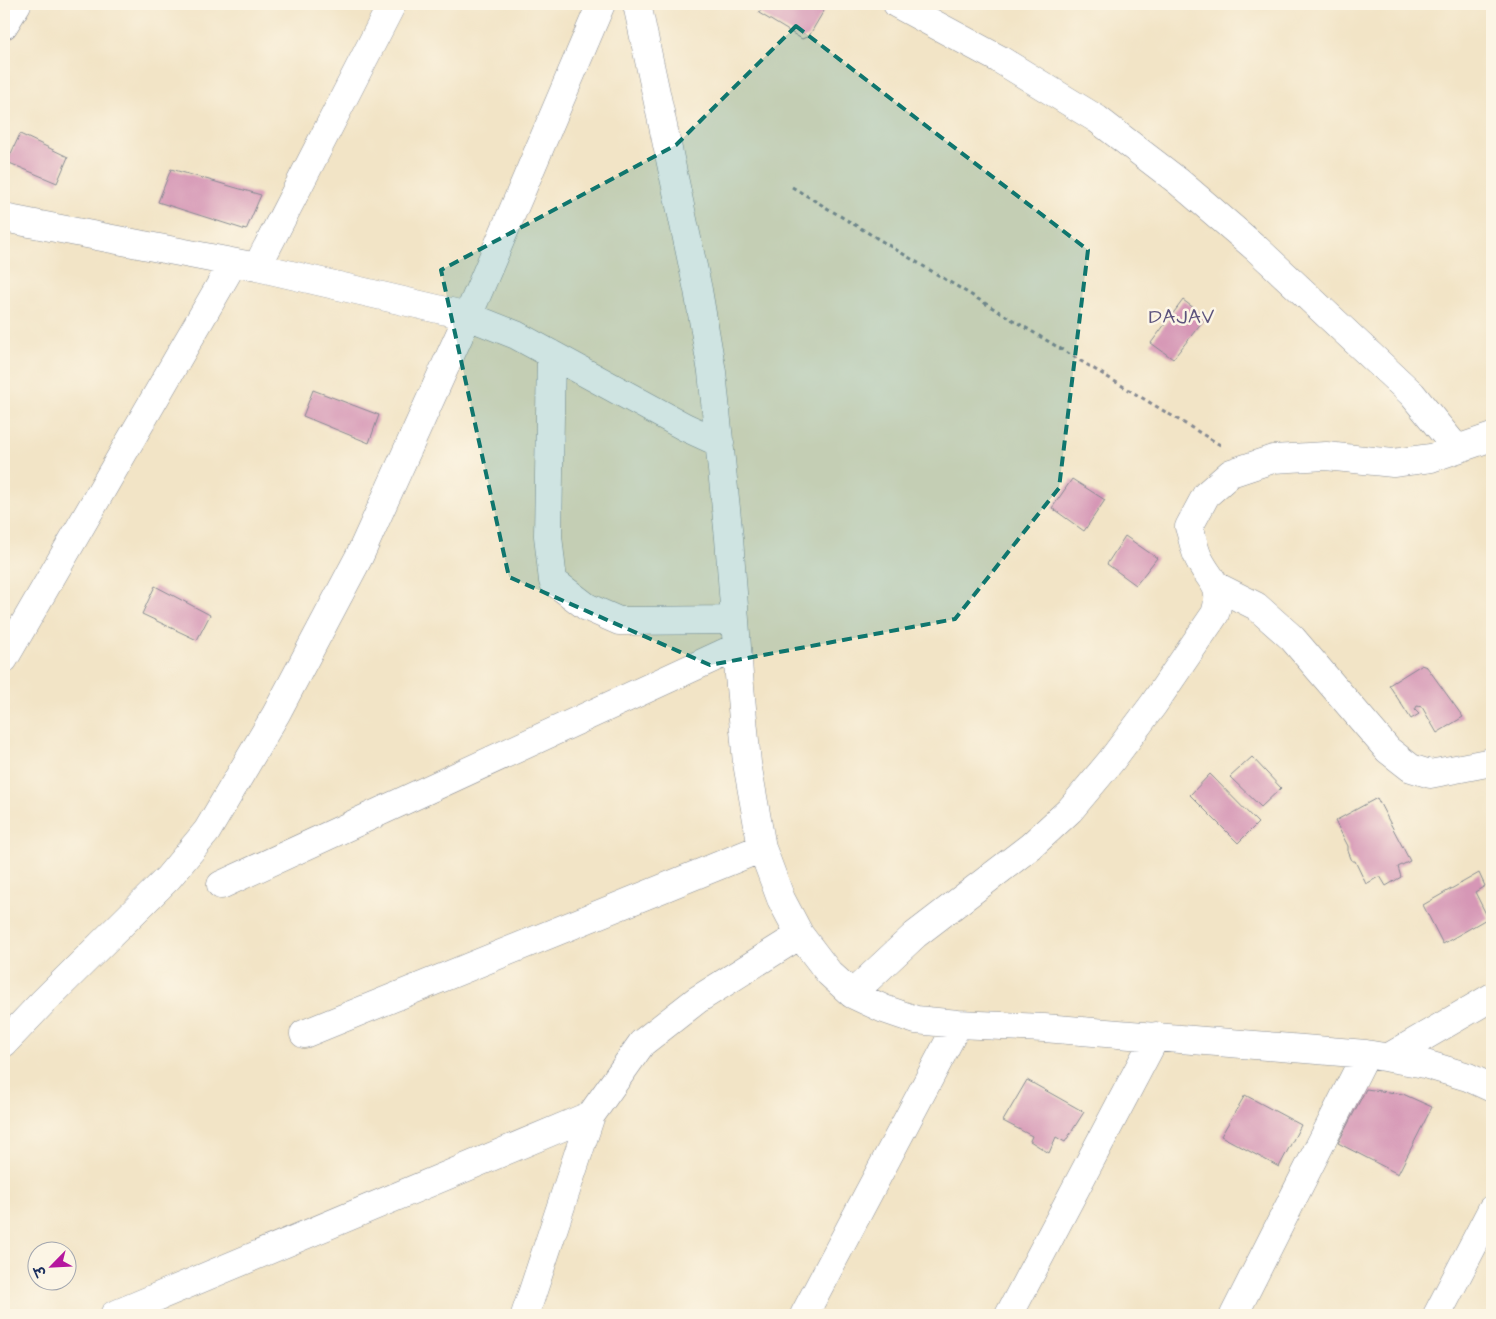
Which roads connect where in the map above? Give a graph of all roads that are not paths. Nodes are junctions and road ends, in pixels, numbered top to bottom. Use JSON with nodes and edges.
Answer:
{"nodes":[{"id":1,"x":17,"y":4,"type":"edge"},
{"id":2,"x":392,"y":4,"type":"edge"},
{"id":3,"x":601,"y":4,"type":"edge"},
{"id":4,"x":637,"y":4,"type":"edge"},
{"id":5,"x":897,"y":4,"type":"edge"},
{"id":6,"x":4,"y":25,"type":"edge"},
{"id":7,"x":4,"y":218,"type":"edge"},
{"id":8,"x":245,"y":265,"type":"junction"},
{"id":9,"x":468,"y":316,"type":"junction"},
{"id":10,"x":551,"y":354,"type":"junction"},
{"id":11,"x":1492,"y":437,"type":"edge"},
{"id":12,"x":720,"y":443,"type":"junction"},
{"id":13,"x":1457,"y":449,"type":"junction"},
{"id":14,"x":1218,"y":587,"type":"junction"},
{"id":15,"x":735,"y":620,"type":"junction"},
{"id":16,"x":737,"y":647,"type":"junction"},
{"id":17,"x":4,"y":659,"type":"edge"},
{"id":18,"x":1492,"y":762,"type":"edge"},
{"id":19,"x":762,"y":848,"type":"junction"},
{"id":20,"x":221,"y":885,"type":"dead end"},
{"id":21,"x":800,"y":935,"type":"junction"},
{"id":22,"x":852,"y":994,"type":"junction"},
{"id":23,"x":1492,"y":997,"type":"edge"},
{"id":24,"x":958,"y":1024,"type":"junction"},
{"id":25,"x":304,"y":1034,"type":"dead end"},
{"id":26,"x":1156,"y":1036,"type":"junction"},
{"id":27,"x":4,"y":1043,"type":"edge"},
{"id":28,"x":1378,"y":1055,"type":"junction"},
{"id":29,"x":1492,"y":1088,"type":"edge"},
{"id":30,"x":591,"y":1115,"type":"junction"},
{"id":31,"x":1492,"y":1209,"type":"edge"},
{"id":32,"x":114,"y":1315,"type":"edge"},
{"id":33,"x":525,"y":1315,"type":"edge"},
{"id":34,"x":804,"y":1315,"type":"edge"},
{"id":35,"x":1010,"y":1315,"type":"edge"},
{"id":36,"x":1234,"y":1315,"type":"edge"},
{"id":37,"x":1437,"y":1315,"type":"edge"}],
"edges":[{"from":1,"to":6,"type":"street"},
{"from":2,"to":8,"type":"street"},
{"from":3,"to":9,"type":"street"},
{"from":4,"to":12,"type":"street"},
{"from":5,"to":13,"type":"street"},
{"from":7,"to":8,"type":"street"},
{"from":8,"to":9,"type":"street"},
{"from":8,"to":17,"type":"street"},
{"from":9,"to":10,"type":"street"},
{"from":9,"to":27,"type":"street"},
{"from":10,"to":12,"type":"street"},
{"from":10,"to":15,"type":"street"},
{"from":11,"to":13,"type":"street"},
{"from":12,"to":15,"type":"street"},
{"from":13,"to":14,"type":"street"},
{"from":14,"to":18,"type":"street"},
{"from":14,"to":22,"type":"street"},
{"from":15,"to":16,"type":"street"},
{"from":16,"to":19,"type":"street"},
{"from":16,"to":20,"type":"street"},
{"from":19,"to":21,"type":"street"},
{"from":19,"to":25,"type":"street"},
{"from":21,"to":22,"type":"street"},
{"from":21,"to":30,"type":"street"},
{"from":22,"to":24,"type":"street"},
{"from":23,"to":28,"type":"street"},
{"from":24,"to":26,"type":"street"},
{"from":24,"to":34,"type":"street"},
{"from":26,"to":28,"type":"street"},
{"from":26,"to":35,"type":"street"},
{"from":28,"to":29,"type":"street"},
{"from":28,"to":36,"type":"street"},
{"from":30,"to":32,"type":"street"},
{"from":30,"to":33,"type":"street"},
{"from":31,"to":37,"type":"street"}]}
